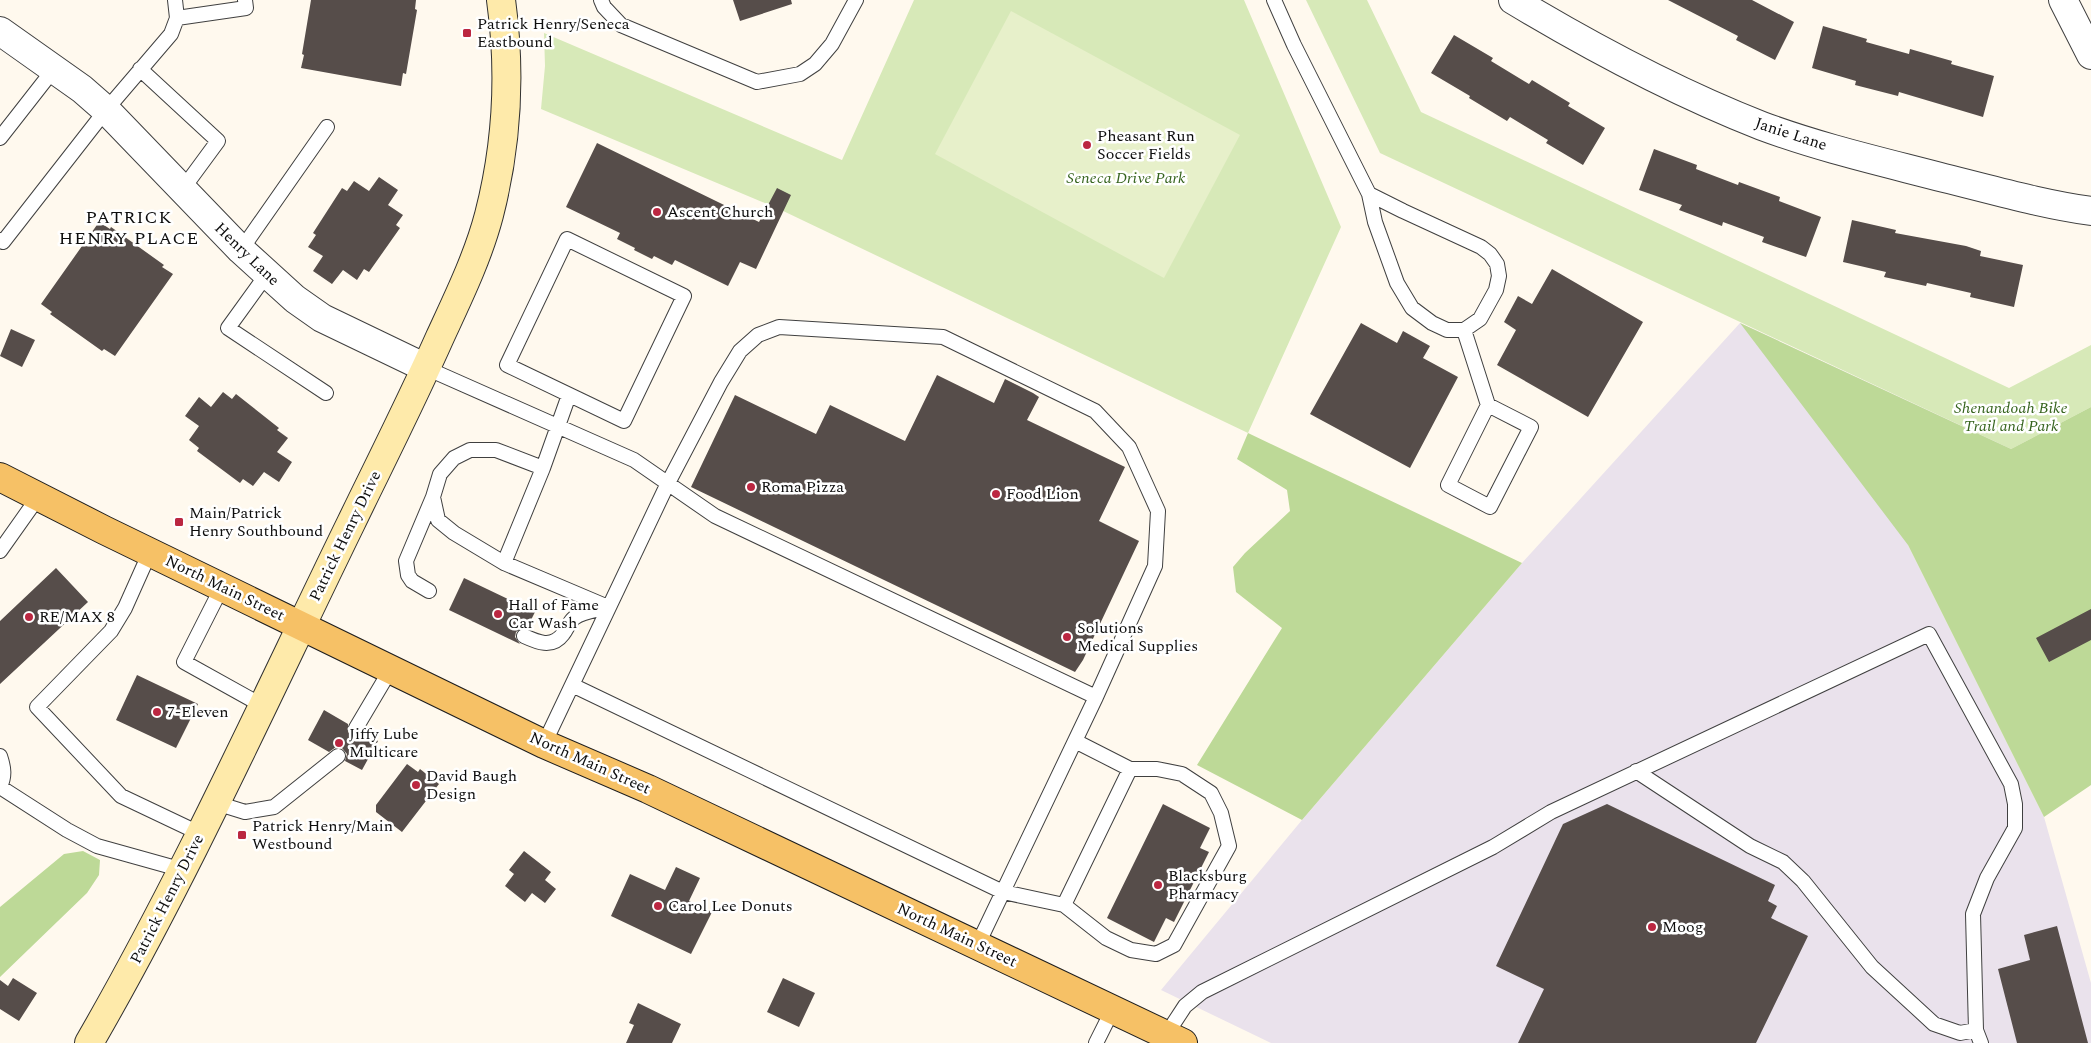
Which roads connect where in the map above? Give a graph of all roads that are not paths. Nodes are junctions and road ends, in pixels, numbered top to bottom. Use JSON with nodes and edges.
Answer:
{"nodes":[{"id":1,"x":175,"y":0,"type":"edge"},
{"id":2,"x":245,"y":0,"type":"edge"},
{"id":3,"x":501,"y":0,"type":"edge"},
{"id":4,"x":602,"y":0,"type":"edge"},
{"id":5,"x":856,"y":0,"type":"edge"},
{"id":6,"x":1274,"y":0,"type":"edge"},
{"id":7,"x":1513,"y":0,"type":"edge"},
{"id":8,"x":2063,"y":0,"type":"edge"},
{"id":9,"x":177,"y":18,"type":"junction"},
{"id":10,"x":0,"y":31,"type":"edge"},
{"id":11,"x":2091,"y":55,"type":"edge"},
{"id":12,"x":54,"y":69,"type":"junction"},
{"id":13,"x":140,"y":69,"type":"junction"},
{"id":14,"x":106,"y":110,"type":"junction"},
{"id":15,"x":327,"y":127,"type":"dead end"},
{"id":16,"x":0,"y":138,"type":"edge"},
{"id":17,"x":182,"y":190,"type":"junction"},
{"id":18,"x":1369,"y":194,"type":"junction"},
{"id":19,"x":2091,"y":211,"type":"edge"},
{"id":20,"x":0,"y":240,"type":"edge"},
{"id":21,"x":241,"y":250,"type":"junction"},
{"id":22,"x":267,"y":274,"type":"junction"},
{"id":23,"x":1464,"y":330,"type":"junction"},
{"id":24,"x":426,"y":368,"type":"junction"},
{"id":25,"x":326,"y":393,"type":"dead end"},
{"id":26,"x":569,"y":395,"type":"junction"},
{"id":27,"x":1488,"y":406,"type":"junction"},
{"id":28,"x":558,"y":426,"type":"junction"},
{"id":29,"x":543,"y":468,"type":"junction"},
{"id":30,"x":0,"y":477,"type":"edge"},
{"id":31,"x":668,"y":483,"type":"junction"},
{"id":32,"x":39,"y":496,"type":"junction"},
{"id":33,"x":433,"y":497,"type":"junction"},
{"id":34,"x":0,"y":551,"type":"edge"},
{"id":35,"x":150,"y":552,"type":"junction"},
{"id":36,"x":504,"y":563,"type":"junction"},
{"id":37,"x":222,"y":586,"type":"junction"},
{"id":38,"x":430,"y":591,"type":"dead end"},
{"id":39,"x":608,"y":607,"type":"junction"},
{"id":40,"x":302,"y":625,"type":"junction"},
{"id":41,"x":524,"y":636,"type":"dead end"},
{"id":42,"x":391,"y":669,"type":"junction"},
{"id":43,"x":572,"y":684,"type":"junction"},
{"id":44,"x":1096,"y":697,"type":"junction"},
{"id":45,"x":263,"y":706,"type":"junction"},
{"id":46,"x":356,"y":728,"type":"dead end"},
{"id":47,"x":1076,"y":740,"type":"junction"},
{"id":48,"x":544,"y":744,"type":"junction"},
{"id":49,"x":0,"y":756,"type":"edge"},
{"id":50,"x":338,"y":756,"type":"dead end"},
{"id":51,"x":1130,"y":769,"type":"junction"},
{"id":52,"x":1636,"y":771,"type":"junction"},
{"id":53,"x":0,"y":787,"type":"edge"},
{"id":54,"x":216,"y":803,"type":"junction"},
{"id":55,"x":201,"y":834,"type":"junction"},
{"id":56,"x":183,"y":870,"type":"junction"},
{"id":57,"x":1003,"y":892,"type":"junction"},
{"id":58,"x":1064,"y":905,"type":"junction"},
{"id":59,"x":978,"y":944,"type":"junction"},
{"id":60,"x":1113,"y":1009,"type":"junction"},
{"id":61,"x":1978,"y":1036,"type":"edge"},
{"id":62,"x":1174,"y":1039,"type":"edge"},
{"id":63,"x":89,"y":1043,"type":"edge"},
{"id":64,"x":1096,"y":1043,"type":"edge"}],
"edges":[{"from":1,"to":9,"type":"lane"},
{"from":2,"to":9,"type":"lane"},
{"from":3,"to":24,"type":"main road","name":"Patrick Henry Drive"},
{"from":4,"to":5,"type":"lane"},
{"from":6,"to":18,"type":"lane"},
{"from":7,"to":19,"type":"street","name":"Janie Lane"},
{"from":8,"to":11,"type":"street"},
{"from":9,"to":13,"type":"lane"},
{"from":10,"to":12,"type":"street","name":"Henry Lane"},
{"from":12,"to":14,"type":"street","name":"Henry Lane"},
{"from":12,"to":16,"type":"lane"},
{"from":13,"to":14,"type":"lane"},
{"from":13,"to":17,"type":"lane"},
{"from":14,"to":17,"type":"street","name":"Henry Lane"},
{"from":14,"to":20,"type":"lane"},
{"from":15,"to":21,"type":"lane"},
{"from":17,"to":21,"type":"street","name":"Henry Lane"},
{"from":18,"to":23,"type":"lane"},
{"from":18,"to":23,"type":"lane"},
{"from":21,"to":22,"type":"street","name":"Henry Lane"},
{"from":22,"to":24,"type":"street","name":"Henry Lane"},
{"from":22,"to":25,"type":"lane"},
{"from":23,"to":27,"type":"lane"},
{"from":24,"to":28,"type":"lane"},
{"from":24,"to":40,"type":"main road","name":"Patrick Henry Drive"},
{"from":26,"to":26,"type":"lane"},
{"from":26,"to":28,"type":"lane"},
{"from":27,"to":27,"type":"lane"},
{"from":28,"to":29,"type":"lane"},
{"from":28,"to":31,"type":"lane"},
{"from":29,"to":33,"type":"lane"},
{"from":29,"to":36,"type":"lane"},
{"from":30,"to":32,"type":"main road","name":"North Main Street"},
{"from":31,"to":39,"type":"lane"},
{"from":31,"to":44,"type":"lane"},
{"from":31,"to":44,"type":"lane"},
{"from":32,"to":34,"type":"lane"},
{"from":32,"to":35,"type":"main road","name":"North Main Street"},
{"from":33,"to":36,"type":"lane"},
{"from":33,"to":38,"type":"lane"},
{"from":35,"to":37,"type":"main road","name":"North Main Street"},
{"from":35,"to":55,"type":"lane"},
{"from":36,"to":39,"type":"lane"},
{"from":37,"to":40,"type":"main road","name":"North Main Street"},
{"from":37,"to":45,"type":"lane"},
{"from":39,"to":41,"type":"lane"},
{"from":39,"to":43,"type":"lane"},
{"from":40,"to":42,"type":"main road","name":"North Main Street"},
{"from":40,"to":45,"type":"main road","name":"Patrick Henry Drive"},
{"from":42,"to":46,"type":"lane"},
{"from":42,"to":48,"type":"main road","name":"North Main Street"},
{"from":43,"to":48,"type":"lane"},
{"from":43,"to":57,"type":"lane"},
{"from":44,"to":47,"type":"lane"},
{"from":45,"to":54,"type":"main road","name":"Patrick Henry Drive"},
{"from":47,"to":51,"type":"lane"},
{"from":47,"to":57,"type":"lane"},
{"from":48,"to":59,"type":"main road","name":"North Main Street"},
{"from":49,"to":53,"type":"lane"},
{"from":50,"to":54,"type":"lane"},
{"from":51,"to":58,"type":"lane"},
{"from":51,"to":58,"type":"lane"},
{"from":52,"to":61,"type":"lane"},
{"from":52,"to":61,"type":"lane"},
{"from":52,"to":62,"type":"lane"},
{"from":53,"to":56,"type":"lane"},
{"from":54,"to":55,"type":"main road","name":"Patrick Henry Drive"},
{"from":55,"to":56,"type":"main road","name":"Patrick Henry Drive"},
{"from":56,"to":63,"type":"main road","name":"Patrick Henry Drive"},
{"from":57,"to":58,"type":"lane"},
{"from":57,"to":59,"type":"lane"},
{"from":59,"to":60,"type":"main road","name":"North Main Street"},
{"from":60,"to":62,"type":"main road","name":"North Main Street"},
{"from":60,"to":64,"type":"lane"}]}
